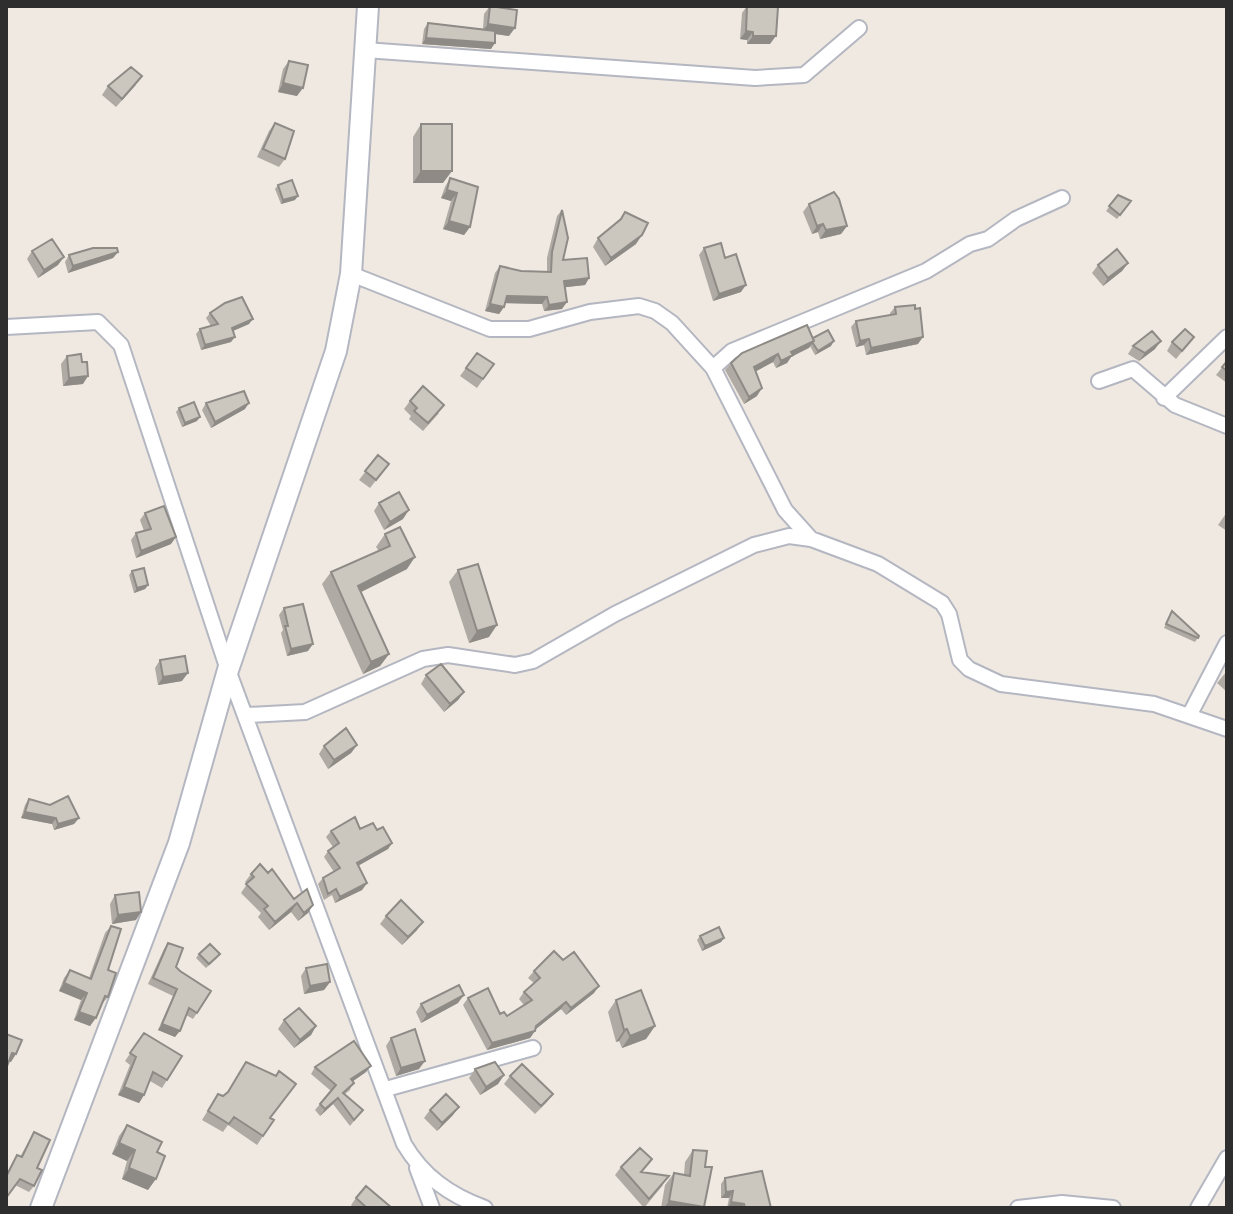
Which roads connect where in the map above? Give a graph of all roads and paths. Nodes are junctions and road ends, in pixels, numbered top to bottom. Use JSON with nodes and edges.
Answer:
{"nodes":[{"id":1,"x":368,"y":6,"type":"edge"},
{"id":2,"x":859,"y":28,"type":"dead end"},
{"id":3,"x":365,"y":50,"type":"junction"},
{"id":4,"x":1062,"y":198,"type":"dead end"},
{"id":5,"x":351,"y":274,"type":"junction"},
{"id":6,"x":6,"y":327,"type":"edge"},
{"id":7,"x":1227,"y":337,"type":"edge"},
{"id":8,"x":713,"y":368,"type":"junction"},
{"id":9,"x":1099,"y":381,"type":"dead end"},
{"id":10,"x":1164,"y":398,"type":"junction"},
{"id":11,"x":1227,"y":426,"type":"edge"},
{"id":12,"x":811,"y":539,"type":"junction"},
{"id":13,"x":1227,"y":643,"type":"edge"},
{"id":14,"x":228,"y":670,"type":"junction"},
{"id":15,"x":1190,"y":714,"type":"junction"},
{"id":16,"x":247,"y":715,"type":"junction"},
{"id":17,"x":1227,"y":729,"type":"edge"},
{"id":18,"x":533,"y":1048,"type":"dead end"},
{"id":19,"x":386,"y":1089,"type":"junction"},
{"id":20,"x":1227,"y":1158,"type":"edge"},
{"id":21,"x":416,"y":1164,"type":"junction"},
{"id":22,"x":41,"y":1208,"type":"edge"},
{"id":23,"x":432,"y":1208,"type":"edge"},
{"id":24,"x":485,"y":1208,"type":"edge"},
{"id":25,"x":1018,"y":1208,"type":"edge"},
{"id":26,"x":1113,"y":1208,"type":"edge"},
{"id":27,"x":1198,"y":1208,"type":"edge"}],
"edges":[{"from":1,"to":3,"type":"street"},
{"from":2,"to":3,"type":"street"},
{"from":3,"to":5,"type":"street"},
{"from":4,"to":8,"type":"street"},
{"from":5,"to":8,"type":"street"},
{"from":5,"to":14,"type":"street"},
{"from":6,"to":14,"type":"street"},
{"from":7,"to":10,"type":"street"},
{"from":8,"to":12,"type":"street"},
{"from":9,"to":10,"type":"street"},
{"from":10,"to":11,"type":"street"},
{"from":12,"to":15,"type":"street"},
{"from":12,"to":16,"type":"street"},
{"from":13,"to":15,"type":"street"},
{"from":14,"to":16,"type":"street"},
{"from":14,"to":22,"type":"street"},
{"from":15,"to":17,"type":"street"},
{"from":16,"to":19,"type":"street"},
{"from":18,"to":19,"type":"street"},
{"from":19,"to":21,"type":"street"},
{"from":20,"to":27,"type":"street"},
{"from":21,"to":23,"type":"street"},
{"from":21,"to":24,"type":"street"},
{"from":25,"to":26,"type":"street"}]}
